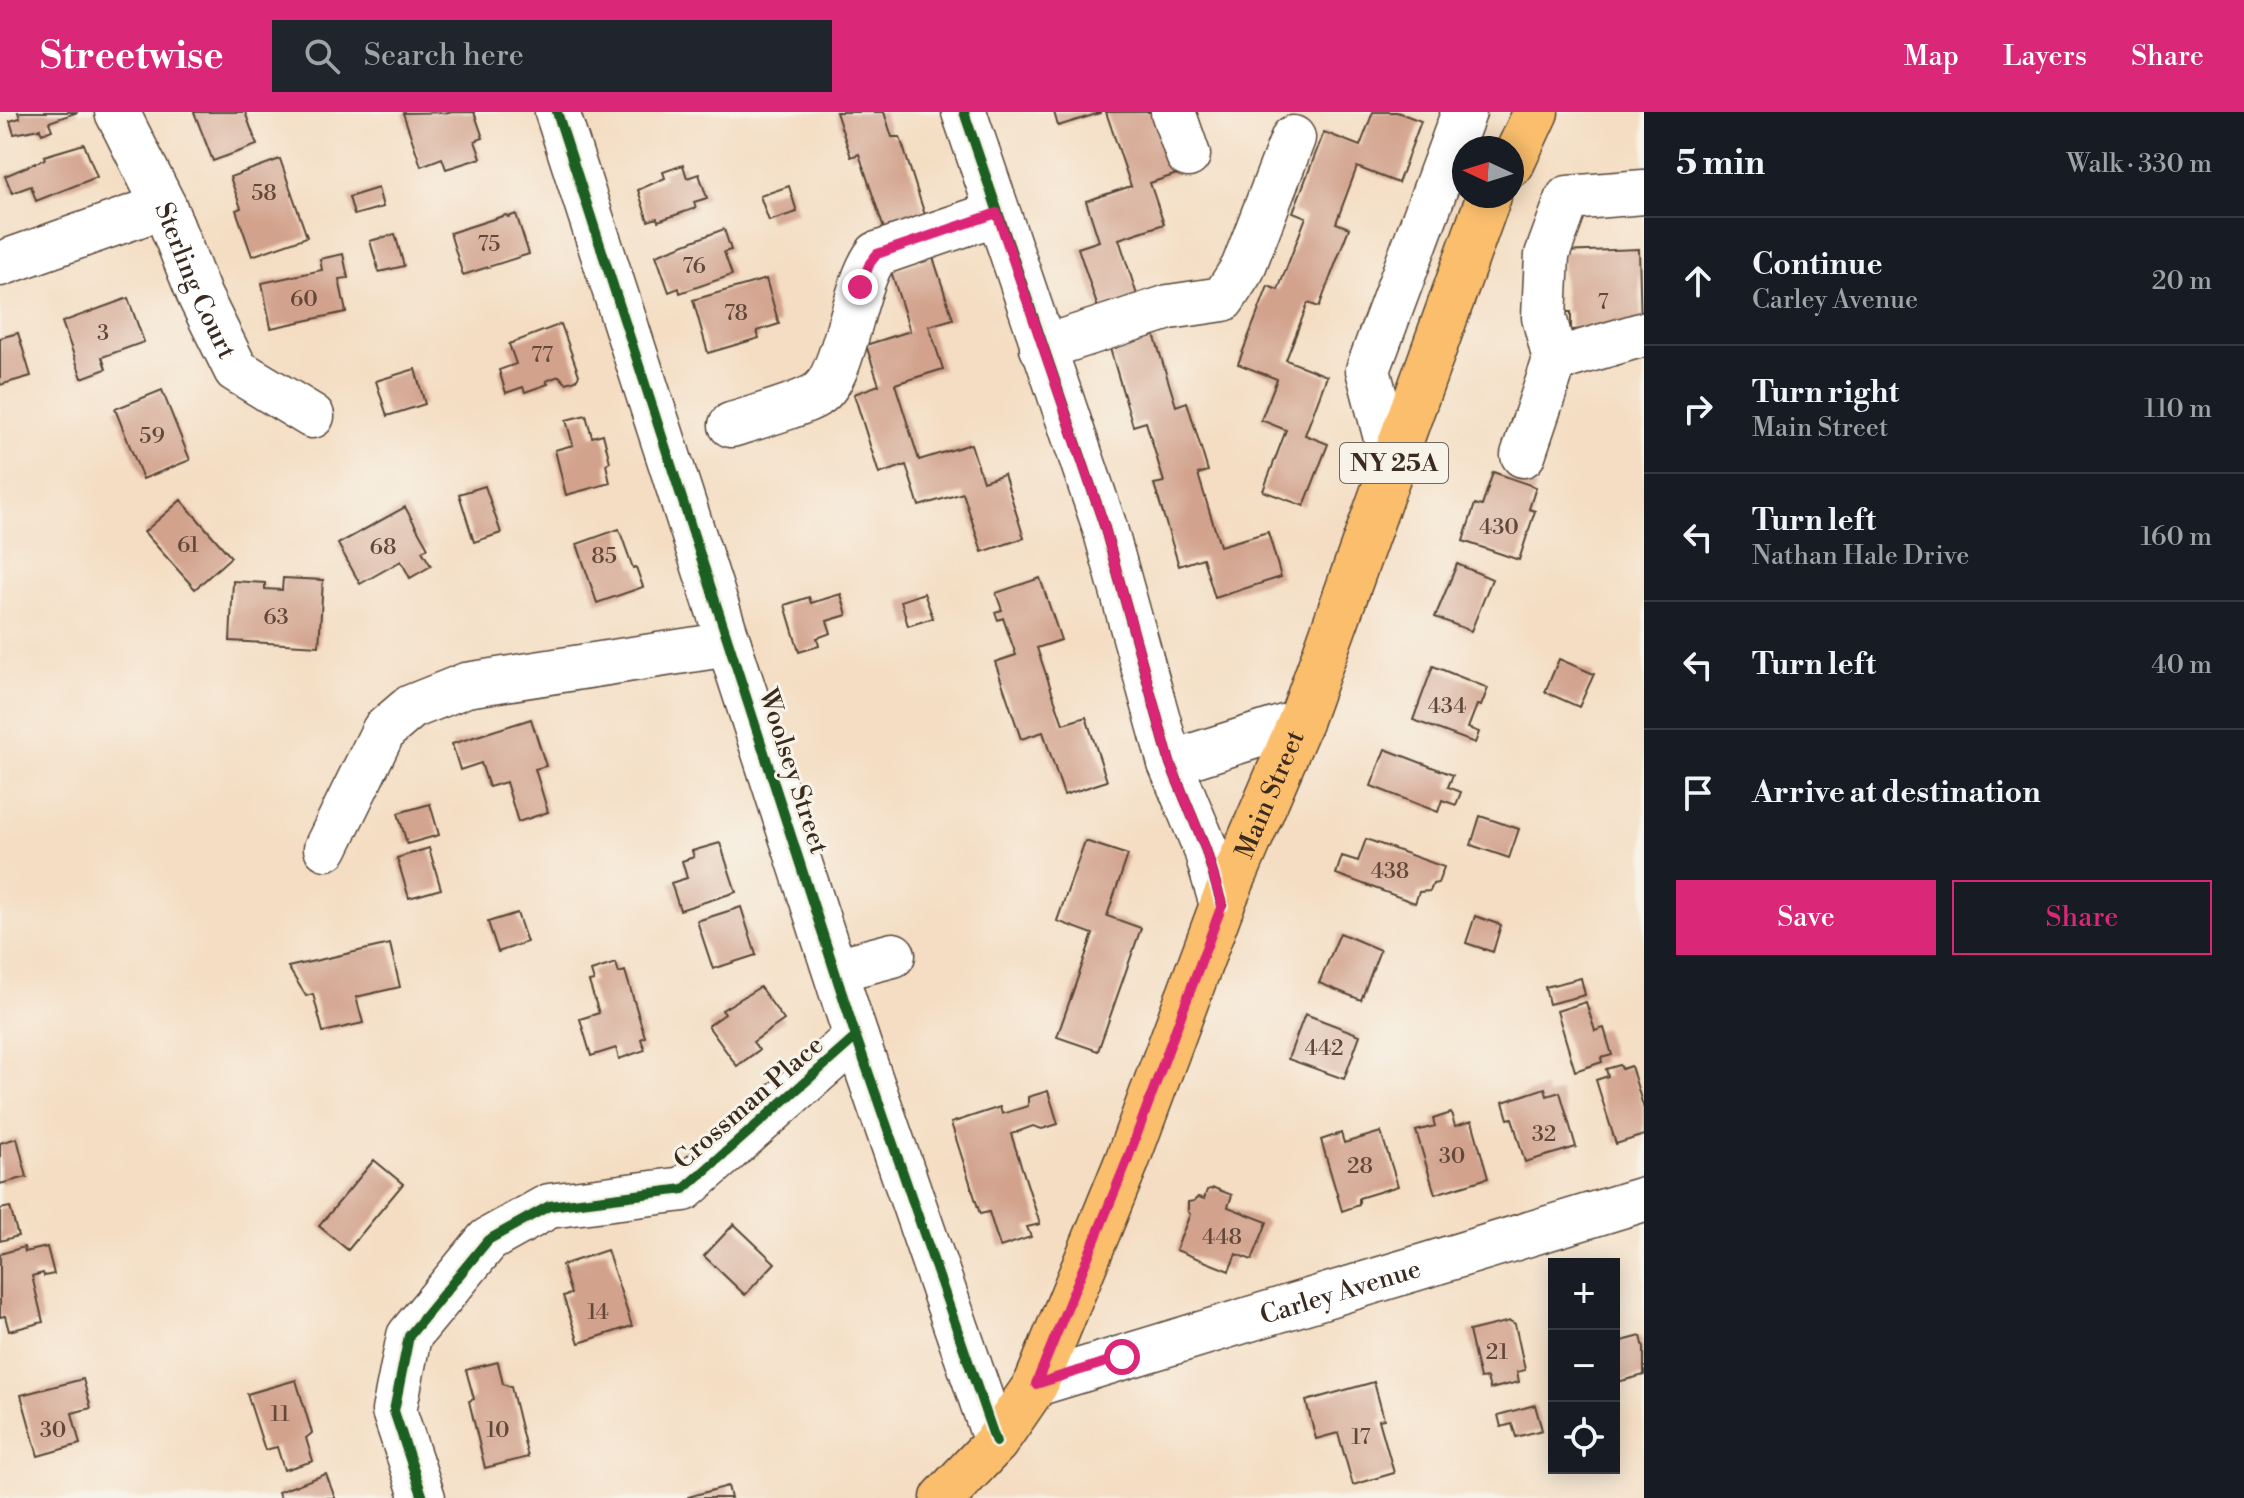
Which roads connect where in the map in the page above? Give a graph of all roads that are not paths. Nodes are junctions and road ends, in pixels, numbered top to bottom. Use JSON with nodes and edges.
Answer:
{"nodes":[{"id":1,"x":117,"y":112,"type":"edge"},
{"id":2,"x":557,"y":112,"type":"edge"},
{"id":3,"x":964,"y":112,"type":"edge"},
{"id":4,"x":1173,"y":112,"type":"edge"},
{"id":5,"x":1464,"y":112,"type":"edge"},
{"id":6,"x":1505,"y":112,"type":"edge"},
{"id":7,"x":1536,"y":112,"type":"edge"},
{"id":8,"x":1500,"y":136,"type":"edge"},
{"id":9,"x":1293,"y":138,"type":"dead end"},
{"id":10,"x":1524,"y":138,"type":"edge"},
{"id":11,"x":1188,"y":155,"type":"dead end"},
{"id":12,"x":1644,"y":192,"type":"edge"},
{"id":13,"x":164,"y":206,"type":"junction"},
{"id":14,"x":1486,"y":208,"type":"edge"},
{"id":15,"x":997,"y":213,"type":"junction"},
{"id":16,"x":0,"y":264,"type":"edge"},
{"id":17,"x":1644,"y":334,"type":"edge"},
{"id":18,"x":1042,"y":348,"type":"junction"},
{"id":19,"x":1555,"y":360,"type":"junction"},
{"id":20,"x":312,"y":416,"type":"dead end"},
{"id":21,"x":731,"y":425,"type":"dead end"},
{"id":22,"x":1523,"y":455,"type":"dead end"},
{"id":23,"x":1393,"y":465,"type":"junction"},
{"id":24,"x":729,"y":644,"type":"junction"},
{"id":25,"x":1300,"y":722,"type":"junction"},
{"id":26,"x":1170,"y":763,"type":"junction"},
{"id":27,"x":326,"y":848,"type":"dead end"},
{"id":28,"x":1222,"y":905,"type":"junction"},
{"id":29,"x":893,"y":955,"type":"dead end"},
{"id":30,"x":835,"y":970,"type":"junction"},
{"id":31,"x":856,"y":1037,"type":"junction"},
{"id":32,"x":1644,"y":1199,"type":"edge"},
{"id":33,"x":1036,"y":1384,"type":"junction"},
{"id":34,"x":996,"y":1442,"type":"junction"},
{"id":35,"x":423,"y":1498,"type":"edge"},
{"id":36,"x":943,"y":1498,"type":"edge"}],
"edges":[{"from":1,"to":13,"type":"street","name":"Sterling Court"},
{"from":2,"to":24,"type":"street","name":"Woolsey Street"},
{"from":3,"to":15,"type":"street"},
{"from":4,"to":11,"type":"street"},
{"from":5,"to":23,"type":"street"},
{"from":6,"to":8,"type":"main road"},
{"from":7,"to":10,"type":"main road"},
{"from":9,"to":18,"type":"street"},
{"from":12,"to":19,"type":"street"},
{"from":13,"to":16,"type":"street"},
{"from":13,"to":20,"type":"street","name":"Sterling Court"},
{"from":14,"to":23,"type":"main road","name":"Main Street","number":"NY 25A"},
{"from":15,"to":18,"type":"street"},
{"from":15,"to":21,"type":"street"},
{"from":17,"to":19,"type":"street"},
{"from":18,"to":26,"type":"street"},
{"from":19,"to":22,"type":"street"},
{"from":23,"to":25,"type":"main road","name":"Main Street","number":"NY 25A"},
{"from":24,"to":27,"type":"street"},
{"from":24,"to":30,"type":"street","name":"Woolsey Street"},
{"from":25,"to":26,"type":"street"},
{"from":25,"to":28,"type":"main road","name":"Main Street","number":"NY 25A"},
{"from":26,"to":28,"type":"street"},
{"from":28,"to":33,"type":"main road","name":"Main Street","number":"NY 25A"},
{"from":29,"to":30,"type":"street"},
{"from":30,"to":31,"type":"street","name":"Woolsey Street"},
{"from":31,"to":34,"type":"street","name":"Woolsey Street"},
{"from":31,"to":35,"type":"street","name":"Crossman Place"},
{"from":32,"to":33,"type":"street","name":"Carley Avenue"},
{"from":33,"to":34,"type":"main road","name":"Main Street","number":"NY 25A"},
{"from":34,"to":36,"type":"main road","name":"Main Street","number":"NY 25A"}]}
